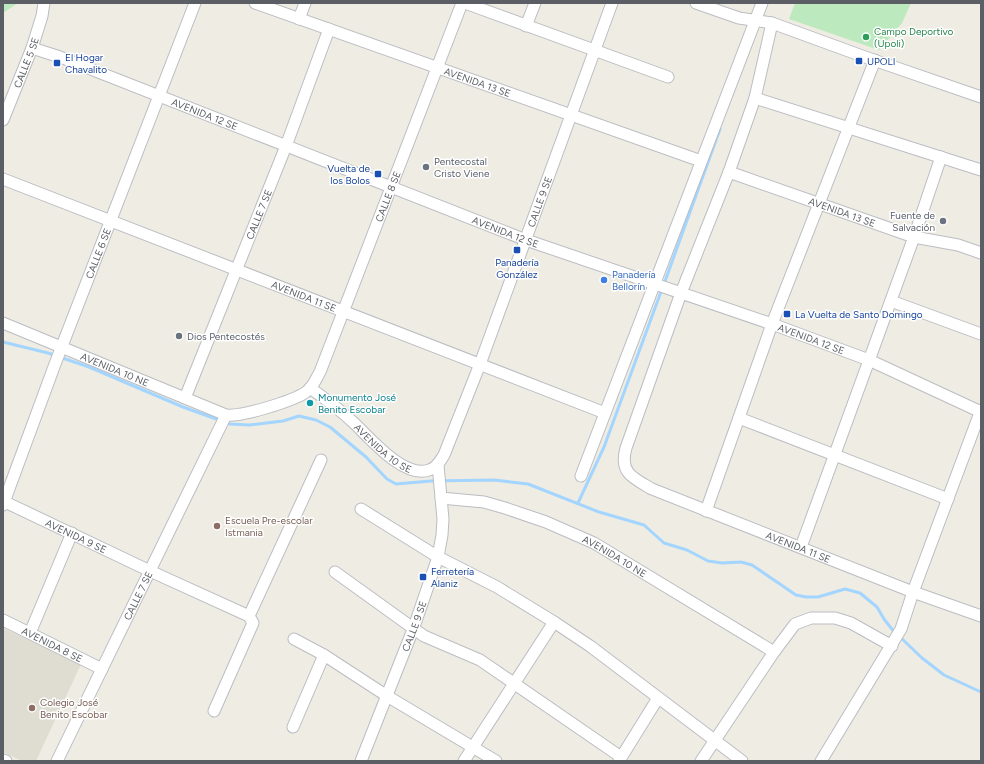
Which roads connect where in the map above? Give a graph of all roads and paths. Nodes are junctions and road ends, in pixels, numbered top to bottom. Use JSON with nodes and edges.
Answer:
{"nodes":[{"id":1,"x":44,"y":3,"type":"edge"},
{"id":2,"x":195,"y":3,"type":"edge"},
{"id":3,"x":255,"y":3,"type":"edge"},
{"id":4,"x":305,"y":3,"type":"edge"},
{"id":5,"x":462,"y":3,"type":"edge"},
{"id":6,"x":465,"y":3,"type":"edge"},
{"id":7,"x":535,"y":3,"type":"edge"},
{"id":8,"x":612,"y":3,"type":"edge"},
{"id":9,"x":696,"y":3,"type":"edge"},
{"id":10,"x":762,"y":3,"type":"edge"},
{"id":11,"x":299,"y":19,"type":"junction"},
{"id":12,"x":754,"y":21,"type":"junction"},
{"id":13,"x":772,"y":23,"type":"junction"},
{"id":14,"x":526,"y":26,"type":"junction"},
{"id":15,"x":329,"y":30,"type":"junction"},
{"id":16,"x":32,"y":48,"type":"junction"},
{"id":17,"x":595,"y":51,"type":"junction"},
{"id":18,"x":875,"y":60,"type":"junction"},
{"id":19,"x":437,"y":68,"type":"junction"},
{"id":20,"x":668,"y":77,"type":"dead end"},
{"id":21,"x":160,"y":97,"type":"junction"},
{"id":22,"x":981,"y":97,"type":"edge"},
{"id":23,"x":755,"y":98,"type":"junction"},
{"id":24,"x":571,"y":115,"type":"junction"},
{"id":25,"x":3,"y":120,"type":"edge"},
{"id":26,"x":849,"y":128,"type":"junction"},
{"id":27,"x":286,"y":146,"type":"junction"},
{"id":28,"x":941,"y":157,"type":"junction"},
{"id":29,"x":701,"y":161,"type":"junction"},
{"id":30,"x":981,"y":170,"type":"edge"},
{"id":31,"x":729,"y":172,"type":"junction"},
{"id":32,"x":3,"y":179,"type":"edge"},
{"id":33,"x":391,"y":187,"type":"junction"},
{"id":34,"x":819,"y":204,"type":"junction"},
{"id":35,"x":110,"y":221,"type":"junction"},
{"id":36,"x":914,"y":237,"type":"junction"},
{"id":37,"x":526,"y":240,"type":"junction"},
{"id":38,"x":981,"y":252,"type":"edge"},
{"id":39,"x":235,"y":270,"type":"junction"},
{"id":40,"x":656,"y":285,"type":"junction"},
{"id":41,"x":681,"y":293,"type":"junction"},
{"id":42,"x":891,"y":301,"type":"junction"},
{"id":43,"x":344,"y":312,"type":"junction"},
{"id":44,"x":3,"y":323,"type":"edge"},
{"id":45,"x":772,"y":324,"type":"junction"},
{"id":46,"x":981,"y":334,"type":"edge"},
{"id":47,"x":61,"y":349,"type":"junction"},
{"id":48,"x":869,"y":360,"type":"junction"},
{"id":49,"x":480,"y":364,"type":"junction"},
{"id":50,"x":310,"y":388,"type":"junction"},
{"id":51,"x":185,"y":398,"type":"junction"},
{"id":52,"x":981,"y":411,"type":"edge"},
{"id":53,"x":605,"y":413,"type":"junction"},
{"id":54,"x":225,"y":417,"type":"junction"},
{"id":55,"x":739,"y":418,"type":"junction"},
{"id":56,"x":834,"y":456,"type":"junction"},
{"id":57,"x":321,"y":460,"type":"dead end"},
{"id":58,"x":438,"y":469,"type":"junction"},
{"id":59,"x":581,"y":476,"type":"dead end"},
{"id":60,"x":441,"y":498,"type":"junction"},
{"id":61,"x":948,"y":499,"type":"junction"},
{"id":62,"x":4,"y":502,"type":"edge"},
{"id":63,"x":361,"y":509,"type":"dead end"},
{"id":64,"x":706,"y":511,"type":"junction"},
{"id":65,"x":72,"y":533,"type":"junction"},
{"id":66,"x":801,"y":547,"type":"junction"},
{"id":67,"x":438,"y":557,"type":"junction"},
{"id":68,"x":150,"y":571,"type":"junction"},
{"id":69,"x":335,"y":572,"type":"dead end"},
{"id":70,"x":913,"y":592,"type":"junction"},
{"id":71,"x":249,"y":616,"type":"junction"},
{"id":72,"x":981,"y":616,"type":"edge"},
{"id":73,"x":3,"y":620,"type":"edge"},
{"id":74,"x":554,"y":622,"type":"junction"},
{"id":75,"x":414,"y":627,"type":"junction"},
{"id":76,"x":30,"y":633,"type":"junction"},
{"id":77,"x":294,"y":639,"type":"dead end"},
{"id":78,"x":894,"y":643,"type":"junction"},
{"id":79,"x":774,"y":652,"type":"junction"},
{"id":80,"x":324,"y":655,"type":"junction"},
{"id":81,"x":102,"y":669,"type":"junction"},
{"id":82,"x":514,"y":683,"type":"junction"},
{"id":83,"x":387,"y":696,"type":"junction"},
{"id":84,"x":658,"y":698,"type":"junction"},
{"id":85,"x":214,"y":711,"type":"dead end"},
{"id":86,"x":293,"y":727,"type":"dead end"},
{"id":87,"x":715,"y":741,"type":"junction"},
{"id":88,"x":473,"y":747,"type":"junction"},
{"id":89,"x":620,"y":759,"type":"edge"},
{"id":90,"x":57,"y":761,"type":"edge"},
{"id":91,"x":361,"y":761,"type":"edge"},
{"id":92,"x":464,"y":761,"type":"edge"},
{"id":93,"x":496,"y":761,"type":"edge"},
{"id":94,"x":701,"y":761,"type":"edge"},
{"id":95,"x":742,"y":761,"type":"edge"},
{"id":96,"x":821,"y":761,"type":"edge"}],
"edges":[{"from":1,"to":16,"type":"street","name":"CALLE 5 SE"},
{"from":2,"to":21,"type":"street","name":"CALLE 6 SE"},
{"from":3,"to":11,"type":"street","name":"AVENIDA 13 SE"},
{"from":4,"to":11,"type":"street"},
{"from":5,"to":19,"type":"street","name":"CALLE 8 SE"},
{"from":6,"to":14,"type":"street"},
{"from":7,"to":14,"type":"street"},
{"from":8,"to":17,"type":"street","name":"CALLE 9 SE"},
{"from":9,"to":12,"type":"street"},
{"from":10,"to":12,"type":"street"},
{"from":11,"to":15,"type":"street","name":"AVENIDA 13 SE"},
{"from":12,"to":13,"type":"street"},
{"from":12,"to":29,"type":"street"},
{"from":13,"to":18,"type":"street"},
{"from":13,"to":23,"type":"street"},
{"from":14,"to":17,"type":"street"},
{"from":15,"to":19,"type":"street","name":"AVENIDA 13 SE"},
{"from":15,"to":27,"type":"street","name":"CALLE 7 SE"},
{"from":16,"to":21,"type":"street","name":"AVENIDA 12 SE"},
{"from":16,"to":25,"type":"street","name":"CALLE 5 SE"},
{"from":17,"to":20,"type":"street"},
{"from":17,"to":24,"type":"street","name":"CALLE 9 SE"},
{"from":18,"to":22,"type":"street"},
{"from":18,"to":26,"type":"street"},
{"from":19,"to":24,"type":"street","name":"AVENIDA 13 SE"},
{"from":19,"to":33,"type":"street","name":"CALLE 8 SE"},
{"from":21,"to":27,"type":"street","name":"AVENIDA 12 SE"},
{"from":21,"to":35,"type":"street","name":"CALLE 6 SE"},
{"from":23,"to":26,"type":"street"},
{"from":23,"to":31,"type":"street"},
{"from":24,"to":29,"type":"street","name":"AVENIDA 13 SE"},
{"from":24,"to":37,"type":"street","name":"CALLE 9 SE"},
{"from":26,"to":28,"type":"street"},
{"from":26,"to":34,"type":"street"},
{"from":27,"to":33,"type":"street","name":"AVENIDA 12 SE"},
{"from":27,"to":39,"type":"street","name":"CALLE 7 SE"},
{"from":28,"to":30,"type":"street"},
{"from":28,"to":36,"type":"street"},
{"from":29,"to":40,"type":"street"},
{"from":31,"to":34,"type":"street","name":"AVENIDA 13 SE"},
{"from":31,"to":41,"type":"street"},
{"from":32,"to":35,"type":"street","name":"AVENIDA 11 SE"},
{"from":33,"to":37,"type":"street","name":"AVENIDA 12 SE"},
{"from":33,"to":43,"type":"street","name":"CALLE 8 SE"},
{"from":34,"to":36,"type":"street","name":"AVENIDA 13 SE"},
{"from":34,"to":45,"type":"street"},
{"from":35,"to":39,"type":"street","name":"AVENIDA 11 SE"},
{"from":35,"to":47,"type":"street","name":"CALLE 6 SE"},
{"from":36,"to":38,"type":"street","name":"AVENIDA 13 SE"},
{"from":36,"to":42,"type":"street"},
{"from":37,"to":40,"type":"street","name":"AVENIDA 12 SE"},
{"from":37,"to":49,"type":"street","name":"CALLE 9 SE"},
{"from":39,"to":43,"type":"street","name":"AVENIDA 11 SE"},
{"from":39,"to":51,"type":"street","name":"CALLE 7 SE"},
{"from":40,"to":41,"type":"street","name":"AVENIDA 12 SE"},
{"from":40,"to":53,"type":"street"},
{"from":41,"to":45,"type":"street","name":"AVENIDA 12 SE"},
{"from":41,"to":64,"type":"street","name":"AVENIDA 11 SE"},
{"from":42,"to":46,"type":"street"},
{"from":42,"to":48,"type":"street"},
{"from":43,"to":49,"type":"street","name":"AVENIDA 11 SE"},
{"from":43,"to":50,"type":"street","name":"CALLE 8 SE"},
{"from":44,"to":47,"type":"street","name":"AVENIDA 10 NE"},
{"from":45,"to":48,"type":"street","name":"AVENIDA 12 SE"},
{"from":45,"to":55,"type":"street"},
{"from":47,"to":51,"type":"street","name":"AVENIDA 10 NE"},
{"from":47,"to":62,"type":"street","name":"CALLE 6 SE"},
{"from":48,"to":52,"type":"street","name":"AVENIDA 12 SE"},
{"from":48,"to":56,"type":"street"},
{"from":49,"to":53,"type":"street","name":"AVENIDA 11 SE"},
{"from":49,"to":58,"type":"street","name":"CALLE 9 SE"},
{"from":50,"to":54,"type":"street"},
{"from":50,"to":58,"type":"street","name":"AVENIDA 10 SE"},
{"from":51,"to":54,"type":"street","name":"AVENIDA 10 NE"},
{"from":52,"to":61,"type":"street"},
{"from":53,"to":59,"type":"street"},
{"from":54,"to":68,"type":"street","name":"CALLE 7 SE"},
{"from":55,"to":56,"type":"street"},
{"from":55,"to":64,"type":"street"},
{"from":56,"to":61,"type":"street"},
{"from":56,"to":66,"type":"street"},
{"from":57,"to":71,"type":"street"},
{"from":58,"to":60,"type":"street","name":"CALLE 9 SE"},
{"from":60,"to":67,"type":"street","name":"CALLE 9 SE"},
{"from":60,"to":79,"type":"street","name":"AVENIDA 10 NE"},
{"from":61,"to":70,"type":"street"},
{"from":62,"to":65,"type":"street","name":"AVENIDA 9 SE"},
{"from":63,"to":67,"type":"street"},
{"from":64,"to":66,"type":"street","name":"AVENIDA 11 SE"},
{"from":65,"to":68,"type":"street","name":"AVENIDA 9 SE"},
{"from":65,"to":76,"type":"street"},
{"from":66,"to":70,"type":"street","name":"AVENIDA 11 SE"},
{"from":67,"to":74,"type":"street"},
{"from":67,"to":75,"type":"street","name":"CALLE 9 SE"},
{"from":68,"to":71,"type":"street","name":"AVENIDA 9 SE"},
{"from":68,"to":81,"type":"street","name":"CALLE 7 SE"},
{"from":69,"to":75,"type":"street"},
{"from":70,"to":72,"type":"street","name":"AVENIDA 11 SE"},
{"from":70,"to":78,"type":"street"},
{"from":71,"to":85,"type":"street"},
{"from":73,"to":76,"type":"street","name":"AVENIDA 8 SE"},
{"from":74,"to":82,"type":"street"},
{"from":74,"to":84,"type":"street"},
{"from":75,"to":82,"type":"street"},
{"from":75,"to":83,"type":"street","name":"CALLE 9 SE"},
{"from":76,"to":81,"type":"street","name":"AVENIDA 8 SE"},
{"from":77,"to":80,"type":"street"},
{"from":78,"to":79,"type":"street"},
{"from":78,"to":96,"type":"street"},
{"from":79,"to":87,"type":"street"},
{"from":80,"to":83,"type":"street"},
{"from":80,"to":86,"type":"street"},
{"from":81,"to":90,"type":"street","name":"CALLE 7 SE"},
{"from":82,"to":88,"type":"street"},
{"from":82,"to":89,"type":"street"},
{"from":83,"to":88,"type":"street"},
{"from":83,"to":91,"type":"street","name":"CALLE 9 SE"},
{"from":84,"to":87,"type":"street"},
{"from":84,"to":89,"type":"street"},
{"from":87,"to":94,"type":"street"},
{"from":87,"to":95,"type":"street"},
{"from":88,"to":92,"type":"street"},
{"from":88,"to":93,"type":"street"}]}
